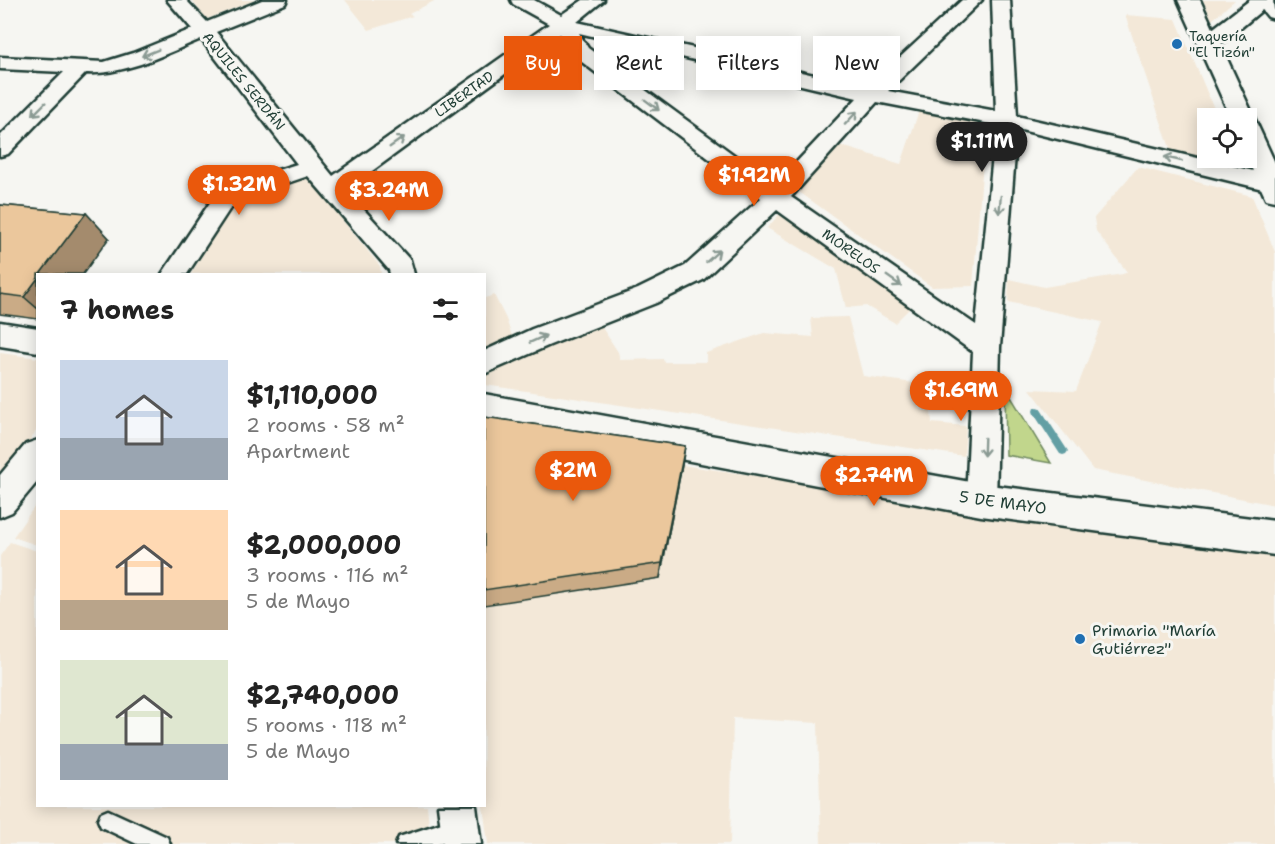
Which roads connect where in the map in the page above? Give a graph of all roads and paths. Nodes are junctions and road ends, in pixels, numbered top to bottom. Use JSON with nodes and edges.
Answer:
{"nodes":[{"id":1,"x":176,"y":0,"type":"edge"},
{"id":2,"x":278,"y":0,"type":"edge"},
{"id":3,"x":520,"y":0,"type":"edge"},
{"id":4,"x":595,"y":0,"type":"edge"},
{"id":5,"x":973,"y":0,"type":"edge"},
{"id":6,"x":1001,"y":0,"type":"edge"},
{"id":7,"x":1190,"y":0,"type":"edge"},
{"id":8,"x":1263,"y":0,"type":"edge"},
{"id":9,"x":1275,"y":13,"type":"edge"},
{"id":10,"x":563,"y":24,"type":"junction"},
{"id":11,"x":204,"y":30,"type":"junction"},
{"id":12,"x":1210,"y":42,"type":"junction"},
{"id":13,"x":0,"y":63,"type":"edge"},
{"id":14,"x":79,"y":69,"type":"junction"},
{"id":15,"x":872,"y":95,"type":"junction"},
{"id":16,"x":1239,"y":108,"type":"edge"},
{"id":17,"x":1007,"y":120,"type":"junction"},
{"id":18,"x":0,"y":148,"type":"edge"},
{"id":19,"x":1257,"y":150,"type":"edge"},
{"id":20,"x":312,"y":167,"type":"junction"},
{"id":21,"x":1274,"y":186,"type":"edge"},
{"id":22,"x":333,"y":188,"type":"junction"},
{"id":23,"x":776,"y":198,"type":"junction"},
{"id":24,"x":175,"y":273,"type":"edge"},
{"id":25,"x":402,"y":273,"type":"edge"},
{"id":26,"x":0,"y":334,"type":"edge"},
{"id":27,"x":36,"y":340,"type":"edge"},
{"id":28,"x":987,"y":347,"type":"junction"},
{"id":29,"x":486,"y":362,"type":"edge"},
{"id":30,"x":486,"y":408,"type":"edge"},
{"id":31,"x":36,"y":457,"type":"edge"},
{"id":32,"x":981,"y":500,"type":"junction"},
{"id":33,"x":0,"y":501,"type":"edge"},
{"id":34,"x":1275,"y":538,"type":"edge"},
{"id":35,"x":108,"y":820,"type":"dead end"},
{"id":36,"x":460,"y":825,"type":"edge"},
{"id":37,"x":160,"y":844,"type":"edge"},
{"id":38,"x":406,"y":844,"type":"edge"}],
"edges":[{"from":1,"to":11,"type":"street","name":"AQUILES SERDÁN"},
{"from":2,"to":11,"type":"street"},
{"from":3,"to":10,"type":"street","name":"MORELOS"},
{"from":4,"to":10,"type":"street","name":"LIBERTAD"},
{"from":5,"to":15,"type":"street"},
{"from":6,"to":17,"type":"street"},
{"from":7,"to":12,"type":"street"},
{"from":8,"to":9,"type":"street"},
{"from":8,"to":12,"type":"street"},
{"from":10,"to":15,"type":"street"},
{"from":22,"to":10,"type":"street","name":"LIBERTAD","one_way":true},
{"from":10,"to":23,"type":"street","name":"MORELOS","one_way":true},
{"from":11,"to":14,"type":"street","one_way":true},
{"from":11,"to":20,"type":"street","name":"AQUILES SERDÁN"},
{"from":12,"to":16,"type":"street"},
{"from":13,"to":14,"type":"street"},
{"from":14,"to":18,"type":"street","one_way":true},
{"from":15,"to":17,"type":"street"},
{"from":23,"to":15,"type":"street","one_way":true},
{"from":21,"to":17,"type":"street","one_way":true},
{"from":17,"to":28,"type":"street","one_way":true},
{"from":19,"to":21,"type":"street"},
{"from":20,"to":22,"type":"street","name":"AQUILES SERDÁN"},
{"from":20,"to":24,"type":"street"},
{"from":22,"to":25,"type":"street","name":"AQUILES SERDÁN"},
{"from":23,"to":28,"type":"street","name":"MORELOS","one_way":true},
{"from":29,"to":23,"type":"street","one_way":true},
{"from":26,"to":27,"type":"street"},
{"from":28,"to":32,"type":"street","one_way":true},
{"from":30,"to":32,"type":"street","name":"5 DE MAYO"},
{"from":31,"to":33,"type":"street"},
{"from":32,"to":34,"type":"street","name":"5 DE MAYO"},
{"from":35,"to":37,"type":"lane"},
{"from":36,"to":38,"type":"lane"}]}
